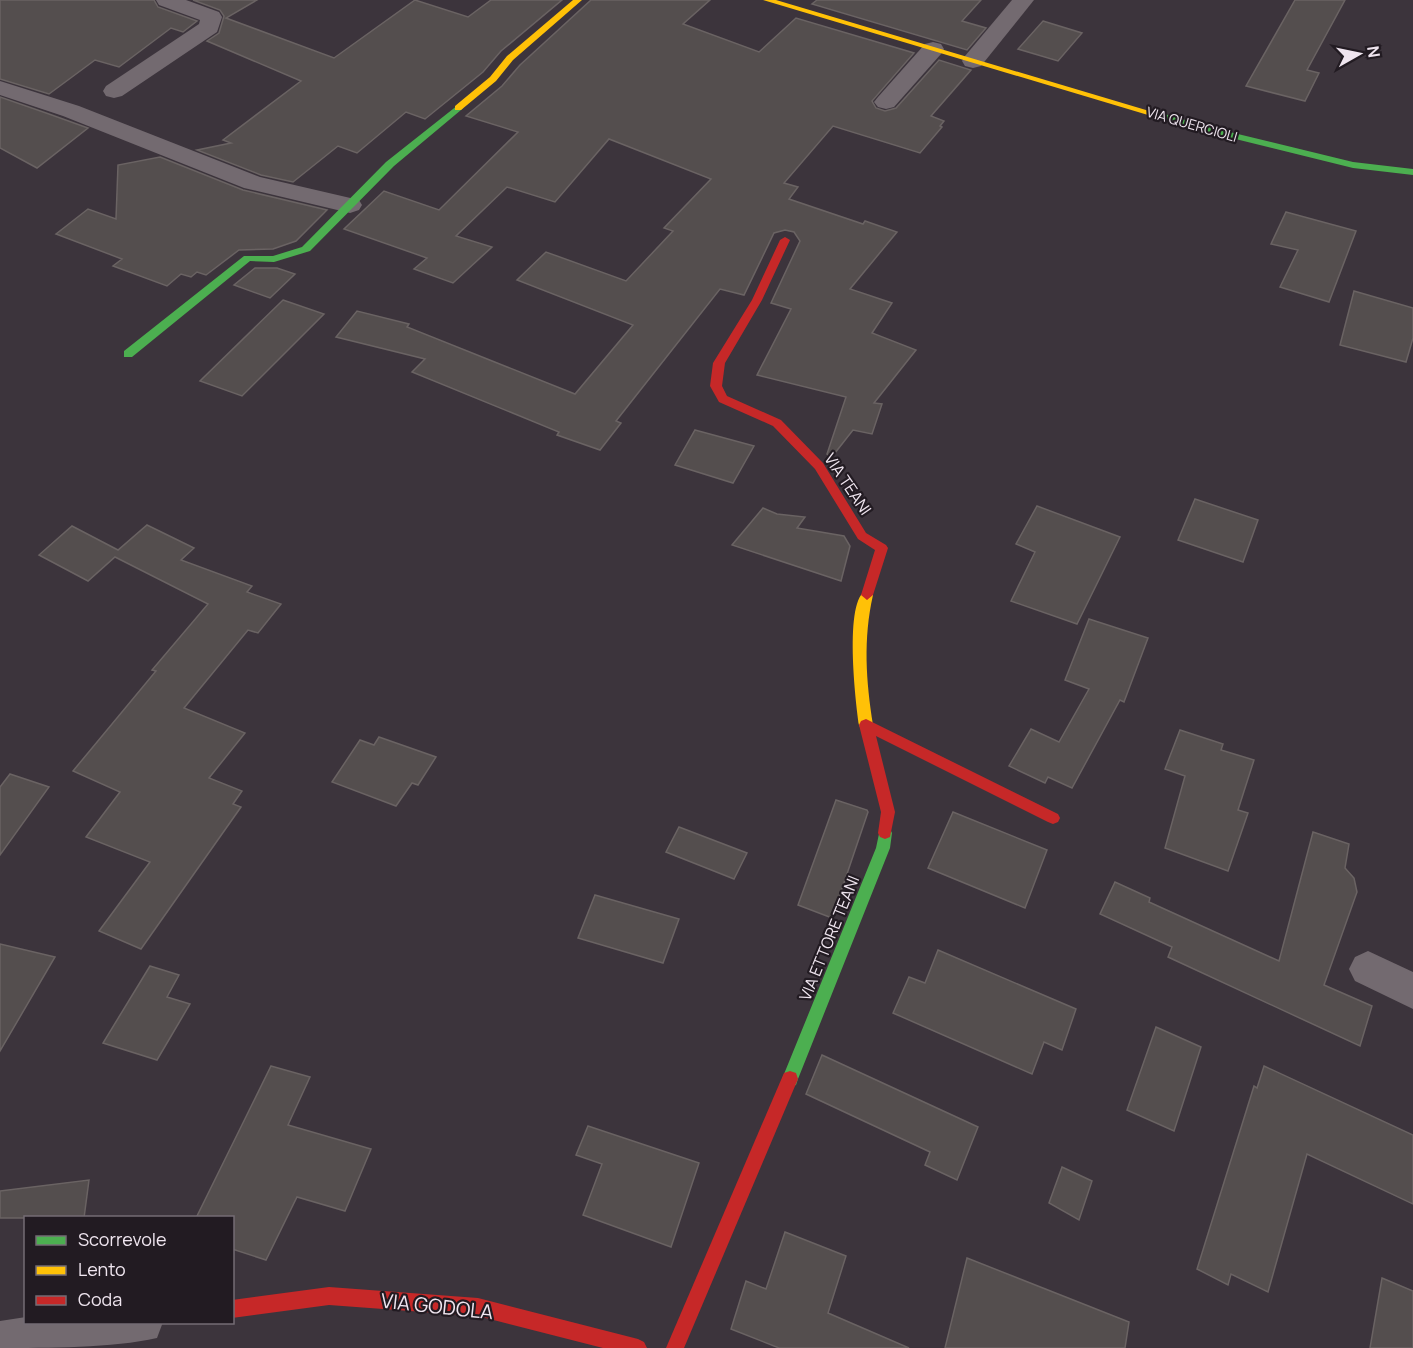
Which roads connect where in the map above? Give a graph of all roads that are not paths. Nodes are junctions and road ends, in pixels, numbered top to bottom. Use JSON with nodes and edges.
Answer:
{"nodes":[{"id":1,"x":167,"y":0,"type":"edge"},
{"id":2,"x":578,"y":0,"type":"edge"},
{"id":3,"x":767,"y":0,"type":"edge"},
{"id":4,"x":1023,"y":0,"type":"edge"},
{"id":5,"x":933,"y":49,"type":"junction"},
{"id":6,"x":974,"y":60,"type":"junction"},
{"id":7,"x":0,"y":88,"type":"edge"},
{"id":8,"x":114,"y":91,"type":"dead end"},
{"id":9,"x":886,"y":102,"type":"dead end"},
{"id":10,"x":1413,"y":172,"type":"edge"},
{"id":11,"x":350,"y":205,"type":"junction"},
{"id":12,"x":785,"y":240,"type":"dead end"},
{"id":13,"x":128,"y":354,"type":"dead end"},
{"id":14,"x":866,"y":725,"type":"junction"},
{"id":15,"x":1053,"y":818,"type":"dead end"},
{"id":16,"x":1368,"y":969,"type":"dead end"},
{"id":17,"x":1413,"y":991,"type":"edge"},
{"id":18,"x":234,"y":1309,"type":"edge"},
{"id":19,"x":134,"y":1324,"type":"edge"},
{"id":20,"x":0,"y":1343,"type":"edge"},
{"id":21,"x":638,"y":1348,"type":"edge"},
{"id":22,"x":675,"y":1348,"type":"edge"}],
"edges":[{"from":1,"to":8,"type":"street"},
{"from":2,"to":11,"type":"street"},
{"from":3,"to":5,"type":"street","name":"VIA QUERCIOLI"},
{"from":4,"to":6,"type":"street"},
{"from":5,"to":6,"type":"street","name":"VIA QUERCIOLI"},
{"from":5,"to":9,"type":"street"},
{"from":6,"to":10,"type":"street","name":"VIA QUERCIOLI"},
{"from":7,"to":11,"type":"street"},
{"from":11,"to":13,"type":"street"},
{"from":12,"to":14,"type":"street","name":"VIA TEANI"},
{"from":14,"to":15,"type":"street"},
{"from":14,"to":22,"type":"street","name":"VIA ETTORE TEANI"},
{"from":16,"to":17,"type":"street"},
{"from":18,"to":21,"type":"street","name":"VIA GODOLA"},
{"from":19,"to":20,"type":"street"}]}
